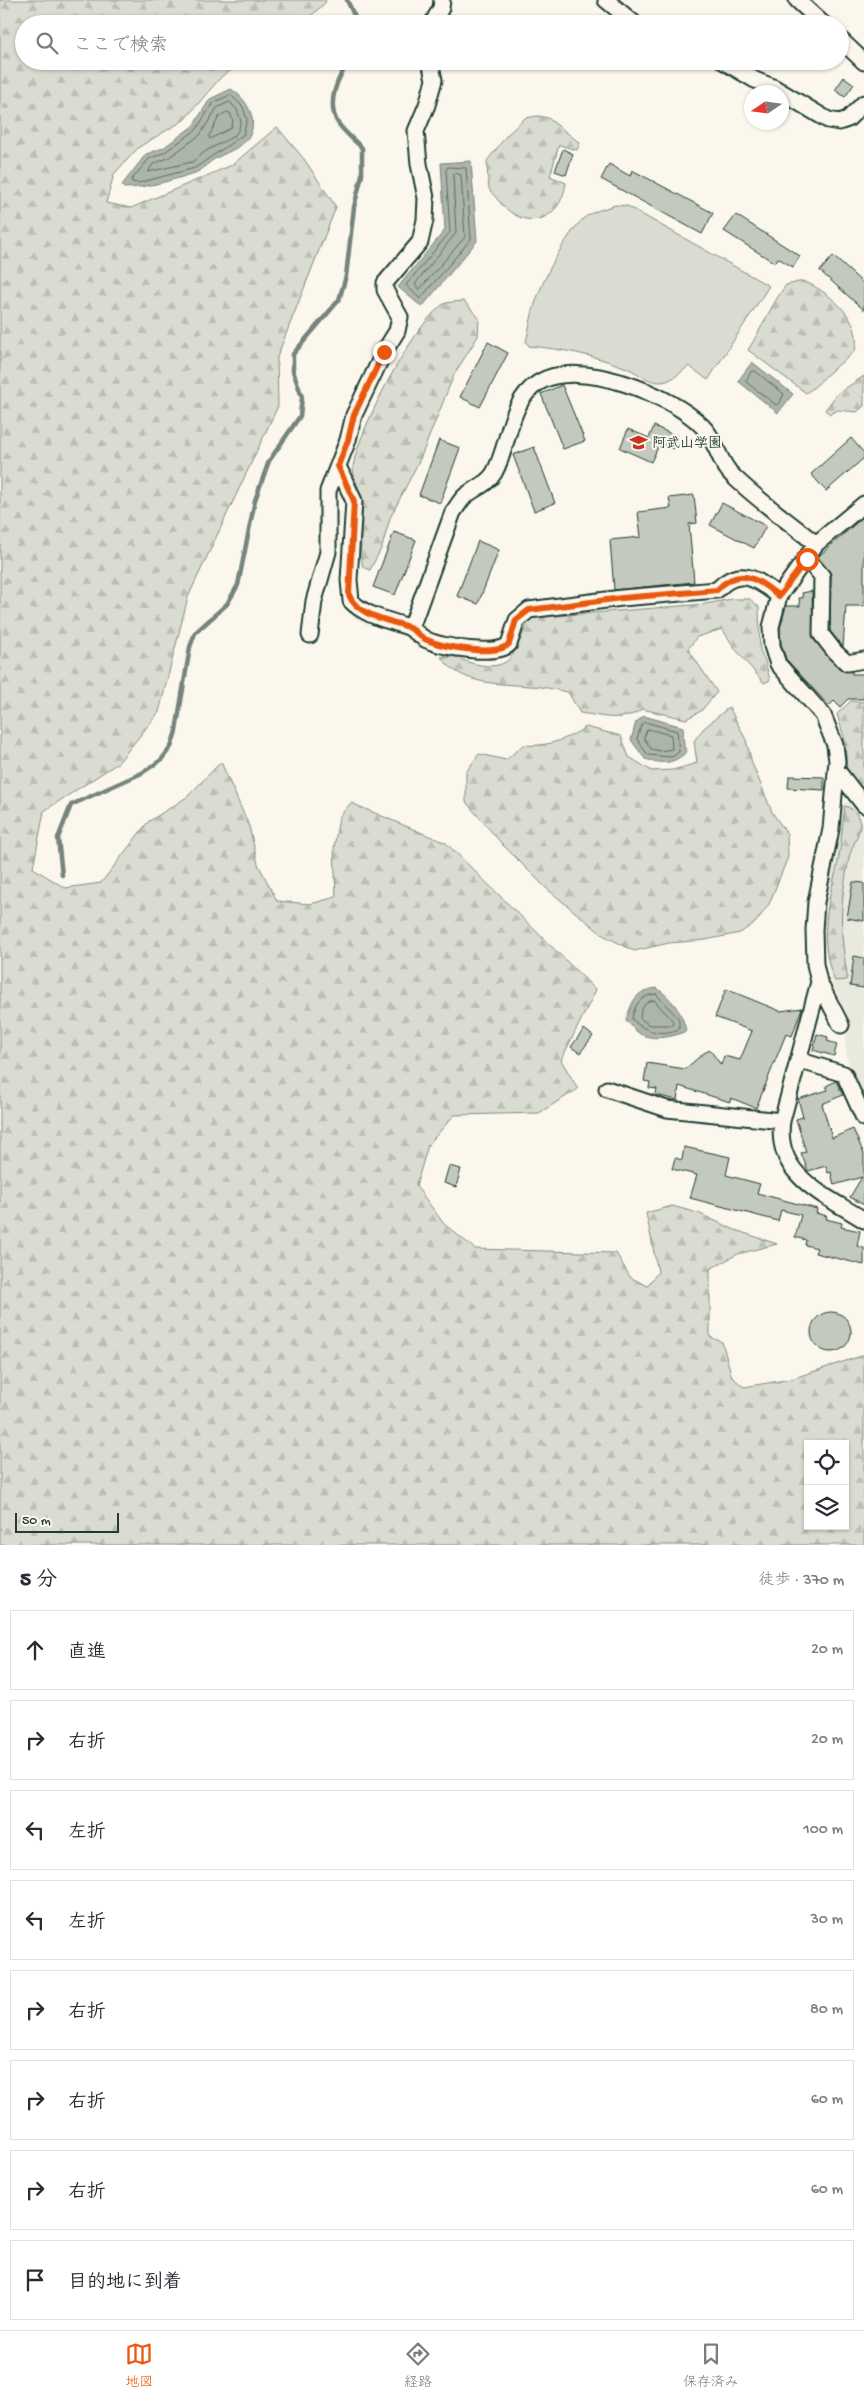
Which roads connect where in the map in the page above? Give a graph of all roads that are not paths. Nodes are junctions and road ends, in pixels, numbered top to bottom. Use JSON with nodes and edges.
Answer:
{"nodes":[{"id":1,"x":442,"y":0,"type":"edge"},
{"id":2,"x":606,"y":0,"type":"edge"},
{"id":3,"x":797,"y":0,"type":"edge"},
{"id":4,"x":436,"y":15,"type":"edge"},
{"id":5,"x":624,"y":15,"type":"edge"},
{"id":6,"x":814,"y":15,"type":"edge"},
{"id":7,"x":849,"y":48,"type":"edge"},
{"id":8,"x":864,"y":62,"type":"edge"},
{"id":9,"x":432,"y":70,"type":"edge"},
{"id":10,"x":738,"y":70,"type":"edge"},
{"id":11,"x":864,"y":102,"type":"edge"},
{"id":12,"x":338,"y":466,"type":"junction"},
{"id":13,"x":864,"y":504,"type":"edge"},
{"id":14,"x":816,"y":544,"type":"junction"},
{"id":15,"x":807,"y":559,"type":"junction"},
{"id":16,"x":779,"y":596,"type":"junction"},
{"id":17,"x":411,"y":628,"type":"junction"},
{"id":18,"x":310,"y":635,"type":"dead end"},
{"id":19,"x":864,"y":660,"type":"edge"},
{"id":20,"x":836,"y":769,"type":"junction"},
{"id":21,"x":864,"y":806,"type":"edge"},
{"id":22,"x":819,"y":982,"type":"junction"},
{"id":23,"x":841,"y":1025,"type":"dead end"},
{"id":24,"x":798,"y":1060,"type":"junction"},
{"id":25,"x":607,"y":1089,"type":"dead end"},
{"id":26,"x":863,"y":1112,"type":"edge"},
{"id":27,"x":782,"y":1121,"type":"junction"},
{"id":28,"x":864,"y":1220,"type":"edge"}],
"edges":[{"from":1,"to":4,"type":"street"},
{"from":2,"to":5,"type":"street"},
{"from":3,"to":6,"type":"street"},
{"from":7,"to":8,"type":"street"},
{"from":9,"to":12,"type":"street"},
{"from":10,"to":11,"type":"street"},
{"from":12,"to":17,"type":"street"},
{"from":12,"to":18,"type":"street"},
{"from":13,"to":14,"type":"street"},
{"from":14,"to":15,"type":"street"},
{"from":14,"to":17,"type":"street"},
{"from":15,"to":16,"type":"street"},
{"from":15,"to":19,"type":"street"},
{"from":16,"to":17,"type":"street"},
{"from":16,"to":20,"type":"street"},
{"from":20,"to":21,"type":"street"},
{"from":20,"to":22,"type":"street"},
{"from":22,"to":23,"type":"street"},
{"from":22,"to":24,"type":"street"},
{"from":24,"to":26,"type":"street"},
{"from":24,"to":27,"type":"street"},
{"from":25,"to":27,"type":"street"},
{"from":27,"to":28,"type":"street"}]}
